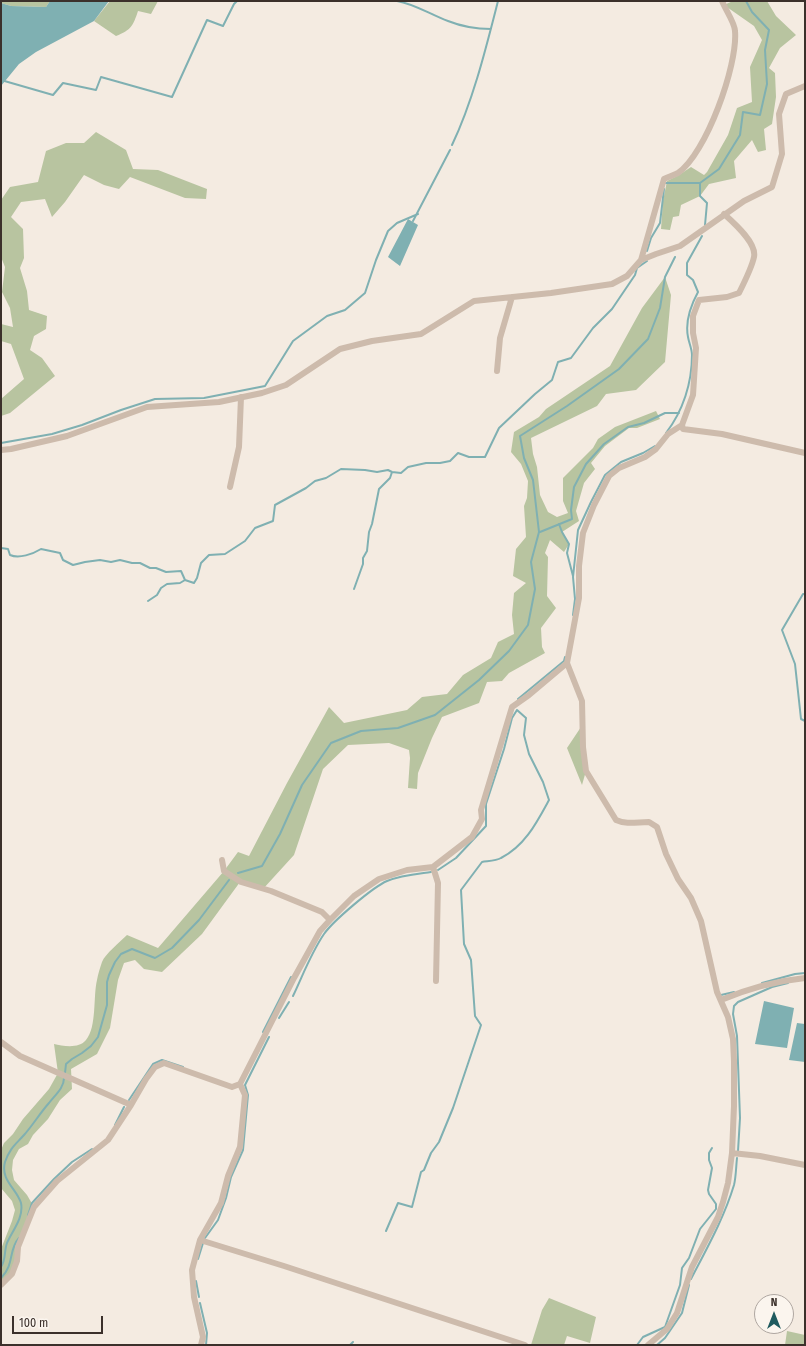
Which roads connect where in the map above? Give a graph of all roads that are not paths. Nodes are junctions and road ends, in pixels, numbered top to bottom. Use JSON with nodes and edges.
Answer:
{"nodes":[{"id":1,"x":722,"y":1,"type":"edge"},
{"id":2,"x":805,"y":86,"type":"edge"},
{"id":3,"x":724,"y":214,"type":"junction"},
{"id":4,"x":641,"y":260,"type":"junction"},
{"id":5,"x":512,"y":297,"type":"junction"},
{"id":6,"x":497,"y":371,"type":"dead end"},
{"id":7,"x":241,"y":397,"type":"junction"},
{"id":8,"x":682,"y":425,"type":"junction"},
{"id":9,"x":1,"y":450,"type":"edge"},
{"id":10,"x":805,"y":453,"type":"edge"},
{"id":11,"x":230,"y":486,"type":"dead end"},
{"id":12,"x":567,"y":663,"type":"junction"},
{"id":13,"x":222,"y":860,"type":"dead end"},
{"id":14,"x":433,"y":867,"type":"junction"},
{"id":15,"x":330,"y":920,"type":"junction"},
{"id":16,"x":805,"y":978,"type":"edge"},
{"id":17,"x":436,"y":981,"type":"dead end"},
{"id":18,"x":721,"y":1000,"type":"junction"},
{"id":19,"x":1,"y":1042,"type":"edge"},
{"id":20,"x":240,"y":1084,"type":"junction"},
{"id":21,"x":131,"y":1106,"type":"junction"},
{"id":22,"x":732,"y":1153,"type":"junction"},
{"id":23,"x":805,"y":1165,"type":"edge"},
{"id":24,"x":200,"y":1240,"type":"junction"},
{"id":25,"x":1,"y":1285,"type":"edge"},
{"id":26,"x":201,"y":1345,"type":"edge"},
{"id":27,"x":525,"y":1345,"type":"edge"},
{"id":28,"x":648,"y":1345,"type":"edge"}],
"edges":[{"from":1,"to":4,"type":"street"},
{"from":2,"to":3,"type":"street"},
{"from":3,"to":4,"type":"street"},
{"from":3,"to":8,"type":"street"},
{"from":4,"to":5,"type":"street"},
{"from":5,"to":6,"type":"street"},
{"from":5,"to":7,"type":"street"},
{"from":7,"to":9,"type":"street"},
{"from":7,"to":11,"type":"street"},
{"from":8,"to":10,"type":"street"},
{"from":8,"to":12,"type":"street"},
{"from":12,"to":14,"type":"street"},
{"from":12,"to":18,"type":"street"},
{"from":13,"to":15,"type":"street"},
{"from":14,"to":15,"type":"street"},
{"from":14,"to":17,"type":"street"},
{"from":15,"to":20,"type":"street"},
{"from":16,"to":18,"type":"street"},
{"from":18,"to":22,"type":"street"},
{"from":19,"to":21,"type":"street"},
{"from":20,"to":21,"type":"street"},
{"from":20,"to":24,"type":"street"},
{"from":21,"to":25,"type":"street"},
{"from":22,"to":23,"type":"street"},
{"from":22,"to":28,"type":"street"},
{"from":24,"to":26,"type":"street"},
{"from":24,"to":27,"type":"street"}]}
